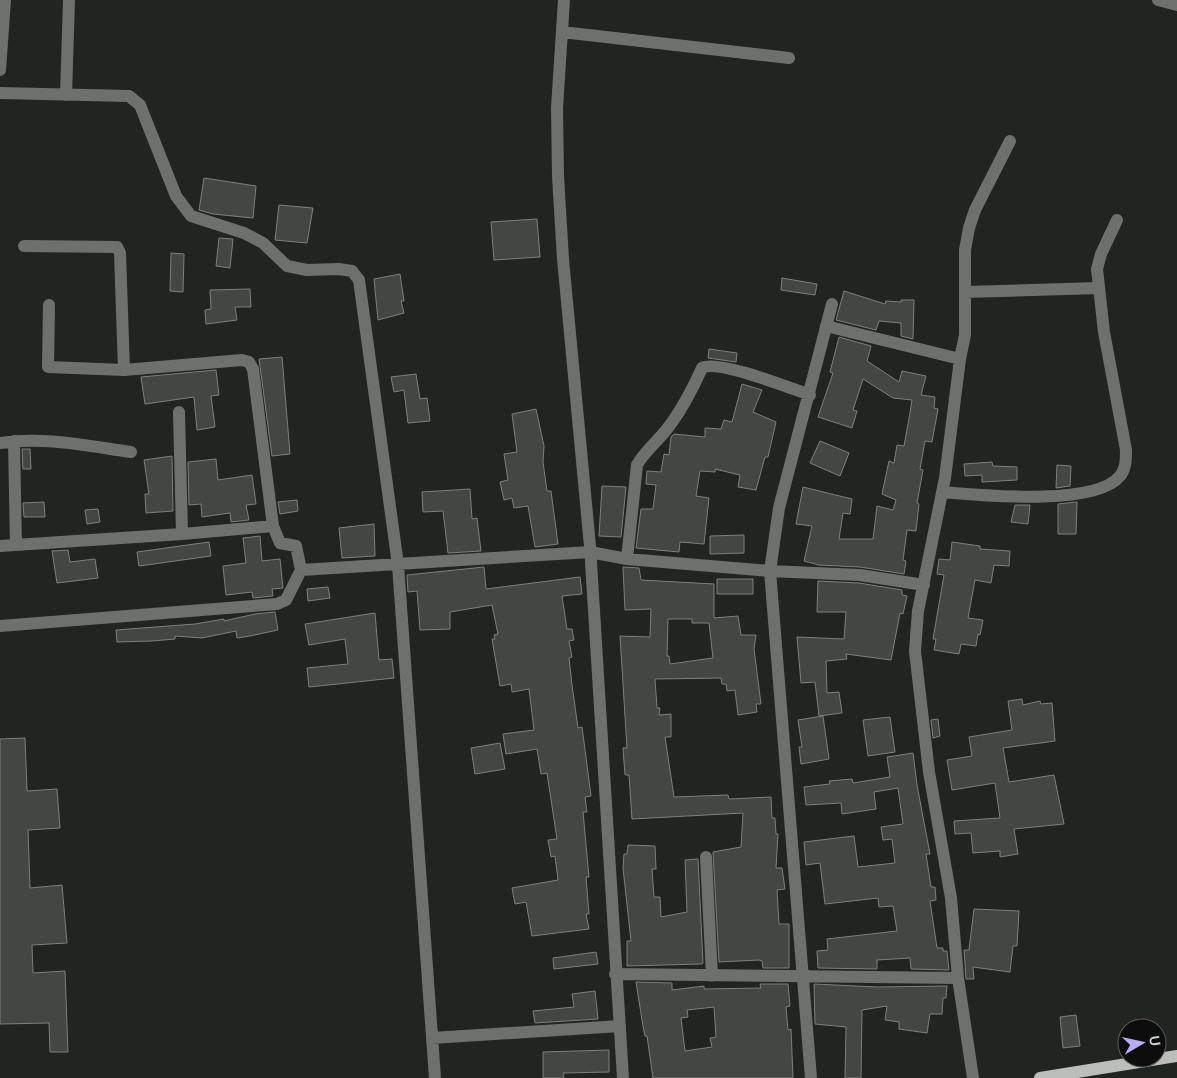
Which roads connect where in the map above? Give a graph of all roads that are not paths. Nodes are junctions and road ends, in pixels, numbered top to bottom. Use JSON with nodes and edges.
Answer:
{"nodes":[{"id":1,"x":5,"y":0,"type":"edge"},
{"id":2,"x":68,"y":0,"type":"edge"},
{"id":3,"x":564,"y":0,"type":"edge"},
{"id":4,"x":1158,"y":0,"type":"edge"},
{"id":5,"x":1177,"y":5,"type":"edge"},
{"id":6,"x":562,"y":32,"type":"junction"},
{"id":7,"x":789,"y":58,"type":"dead end"},
{"id":8,"x":0,"y":70,"type":"edge"},
{"id":9,"x":0,"y":93,"type":"edge"},
{"id":10,"x":66,"y":96,"type":"junction"},
{"id":11,"x":1010,"y":141,"type":"dead end"},
{"id":12,"x":1118,"y":220,"type":"dead end"},
{"id":13,"x":24,"y":246,"type":"dead end"},
{"id":14,"x":1098,"y":288,"type":"junction"},
{"id":15,"x":965,"y":292,"type":"junction"},
{"id":16,"x":832,"y":304,"type":"dead end"},
{"id":17,"x":49,"y":305,"type":"dead end"},
{"id":18,"x":826,"y":326,"type":"junction"},
{"id":19,"x":960,"y":359,"type":"junction"},
{"id":20,"x":124,"y":370,"type":"junction"},
{"id":21,"x":810,"y":395,"type":"junction"},
{"id":22,"x":179,"y":412,"type":"dead end"},
{"id":23,"x":14,"y":441,"type":"junction"},
{"id":24,"x":0,"y":443,"type":"edge"},
{"id":25,"x":131,"y":452,"type":"dead end"},
{"id":26,"x":942,"y":492,"type":"junction"},
{"id":27,"x":273,"y":526,"type":"junction"},
{"id":28,"x":182,"y":534,"type":"junction"},
{"id":29,"x":16,"y":545,"type":"junction"},
{"id":30,"x":0,"y":546,"type":"edge"},
{"id":31,"x":590,"y":552,"type":"junction"},
{"id":32,"x":627,"y":559,"type":"junction"},
{"id":33,"x":398,"y":565,"type":"junction"},
{"id":34,"x":301,"y":570,"type":"junction"},
{"id":35,"x":770,"y":571,"type":"junction"},
{"id":36,"x":924,"y":585,"type":"junction"},
{"id":37,"x":0,"y":626,"type":"edge"},
{"id":38,"x":706,"y":858,"type":"dead end"},
{"id":39,"x":615,"y":974,"type":"junction"},
{"id":40,"x":712,"y":976,"type":"junction"},
{"id":41,"x":804,"y":976,"type":"junction"},
{"id":42,"x":958,"y":978,"type":"junction"},
{"id":43,"x":620,"y":1026,"type":"junction"},
{"id":44,"x":432,"y":1038,"type":"junction"},
{"id":45,"x":1177,"y":1056,"type":"edge"},
{"id":46,"x":435,"y":1078,"type":"edge"},
{"id":47,"x":623,"y":1078,"type":"edge"},
{"id":48,"x":811,"y":1078,"type":"edge"},
{"id":49,"x":973,"y":1078,"type":"edge"},
{"id":50,"x":1040,"y":1078,"type":"edge"}],
"edges":[{"from":1,"to":8,"type":"street"},
{"from":2,"to":10,"type":"street"},
{"from":3,"to":6,"type":"street"},
{"from":4,"to":5,"type":"street"},
{"from":6,"to":7,"type":"street"},
{"from":6,"to":31,"type":"street"},
{"from":9,"to":10,"type":"street"},
{"from":10,"to":33,"type":"street"},
{"from":11,"to":15,"type":"street"},
{"from":12,"to":14,"type":"street"},
{"from":13,"to":20,"type":"street"},
{"from":14,"to":15,"type":"street"},
{"from":14,"to":26,"type":"street"},
{"from":15,"to":19,"type":"street"},
{"from":16,"to":18,"type":"street"},
{"from":17,"to":20,"type":"street"},
{"from":18,"to":19,"type":"street"},
{"from":18,"to":21,"type":"street"},
{"from":19,"to":26,"type":"street"},
{"from":20,"to":27,"type":"street"},
{"from":21,"to":32,"type":"street"},
{"from":21,"to":35,"type":"street"},
{"from":22,"to":28,"type":"street"},
{"from":23,"to":24,"type":"street"},
{"from":23,"to":25,"type":"street"},
{"from":23,"to":29,"type":"street"},
{"from":26,"to":36,"type":"street"},
{"from":27,"to":28,"type":"street"},
{"from":27,"to":34,"type":"street"},
{"from":28,"to":29,"type":"street"},
{"from":29,"to":30,"type":"street"},
{"from":31,"to":32,"type":"street"},
{"from":31,"to":33,"type":"street"},
{"from":31,"to":39,"type":"street"},
{"from":32,"to":35,"type":"street"},
{"from":33,"to":34,"type":"street"},
{"from":33,"to":44,"type":"street"},
{"from":34,"to":37,"type":"street"},
{"from":35,"to":36,"type":"street"},
{"from":35,"to":41,"type":"street"},
{"from":36,"to":42,"type":"street"},
{"from":38,"to":40,"type":"street"},
{"from":39,"to":40,"type":"street"},
{"from":39,"to":43,"type":"street"},
{"from":40,"to":41,"type":"street"},
{"from":41,"to":42,"type":"street"},
{"from":41,"to":48,"type":"street"},
{"from":42,"to":49,"type":"street"},
{"from":43,"to":44,"type":"street"},
{"from":43,"to":47,"type":"street"},
{"from":44,"to":46,"type":"street"},
{"from":45,"to":50,"type":"main road"}]}
